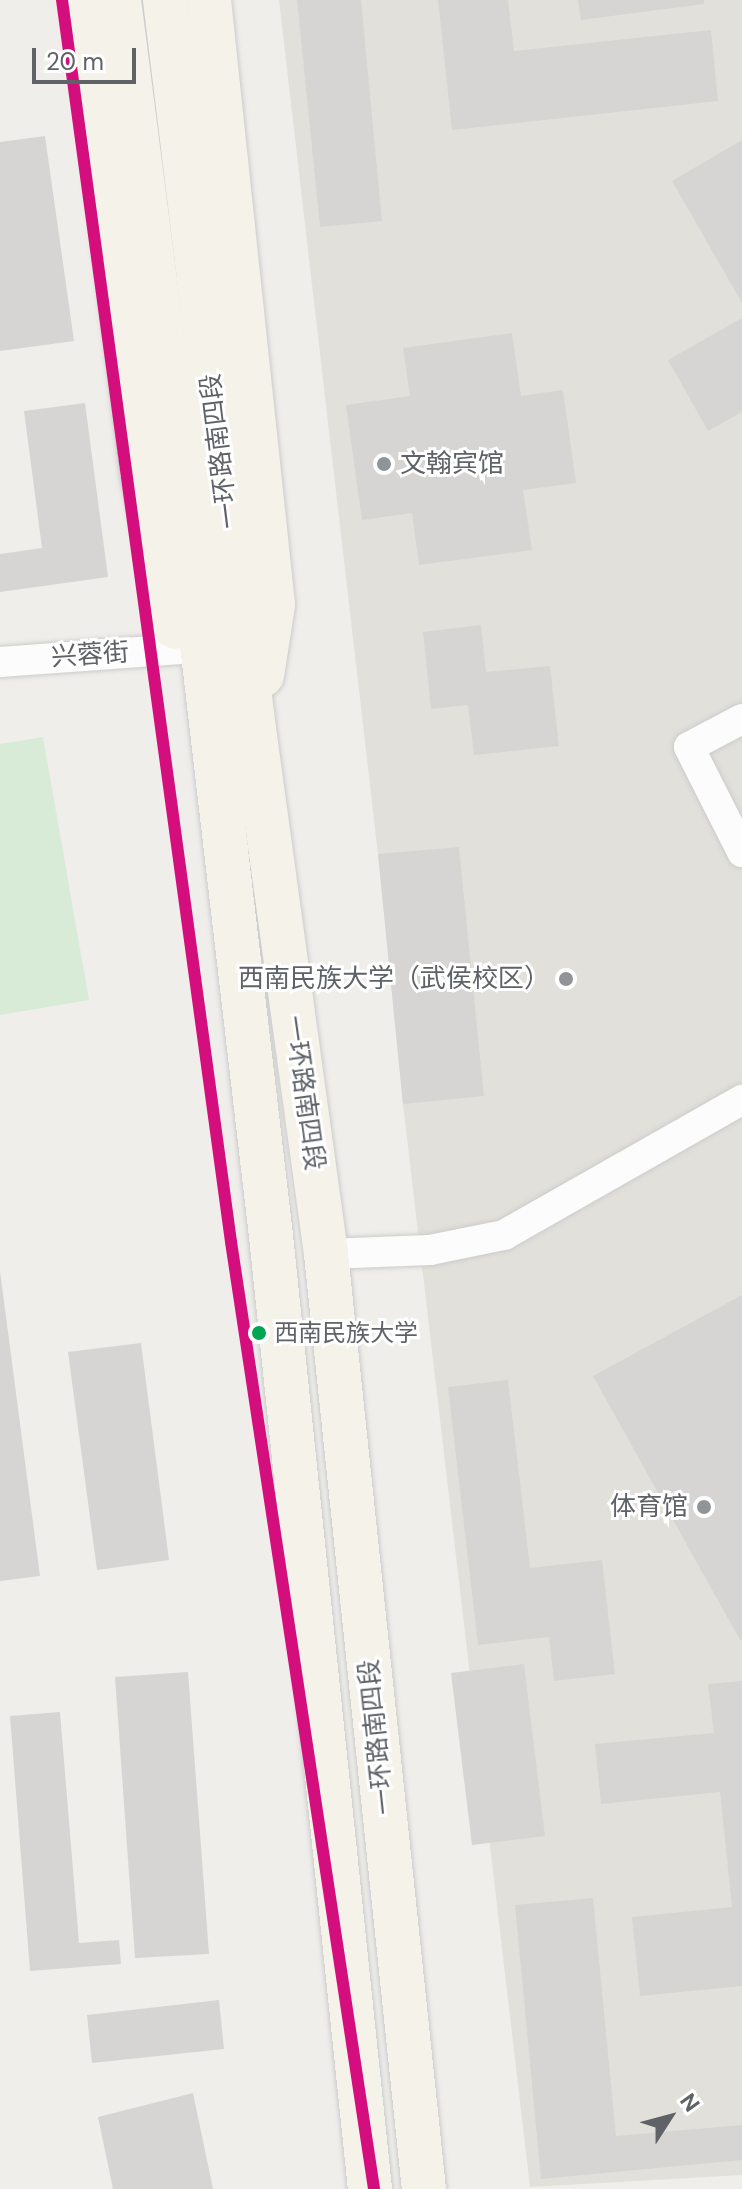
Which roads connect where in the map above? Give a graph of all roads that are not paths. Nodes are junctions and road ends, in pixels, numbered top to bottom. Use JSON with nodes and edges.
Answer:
{"nodes":[{"id":1,"x":85,"y":0,"type":"edge"},
{"id":2,"x":119,"y":0,"type":"edge"},
{"id":3,"x":165,"y":0,"type":"edge"},
{"id":4,"x":209,"y":0,"type":"edge"},
{"id":5,"x":180,"y":649,"type":"junction"},
{"id":6,"x":0,"y":662,"type":"edge"},
{"id":7,"x":742,"y":719,"type":"edge"},
{"id":8,"x":254,"y":729,"type":"junction"},
{"id":9,"x":213,"y":748,"type":"junction"},
{"id":10,"x":742,"y":852,"type":"edge"},
{"id":11,"x":742,"y":1100,"type":"edge"},
{"id":12,"x":326,"y":1254,"type":"junction"},
{"id":13,"x":370,"y":2189,"type":"edge"},
{"id":14,"x":424,"y":2189,"type":"edge"}],
"edges":[{"from":1,"to":5,"type":"main road"},
{"from":2,"to":9,"type":"main road","name":"一环路南四段"},
{"from":3,"to":8,"type":"main road","name":"一环路南四段"},
{"from":4,"to":8,"type":"main road"},
{"from":5,"to":6,"type":"street","name":"兴蓉街"},
{"from":5,"to":9,"type":"main road"},
{"from":7,"to":10,"type":"street"},
{"from":8,"to":12,"type":"main road","name":"一环路南四段"},
{"from":9,"to":13,"type":"main road","name":"一环路南四段"},
{"from":11,"to":12,"type":"street"},
{"from":12,"to":14,"type":"main road","name":"一环路南四段"}]}
